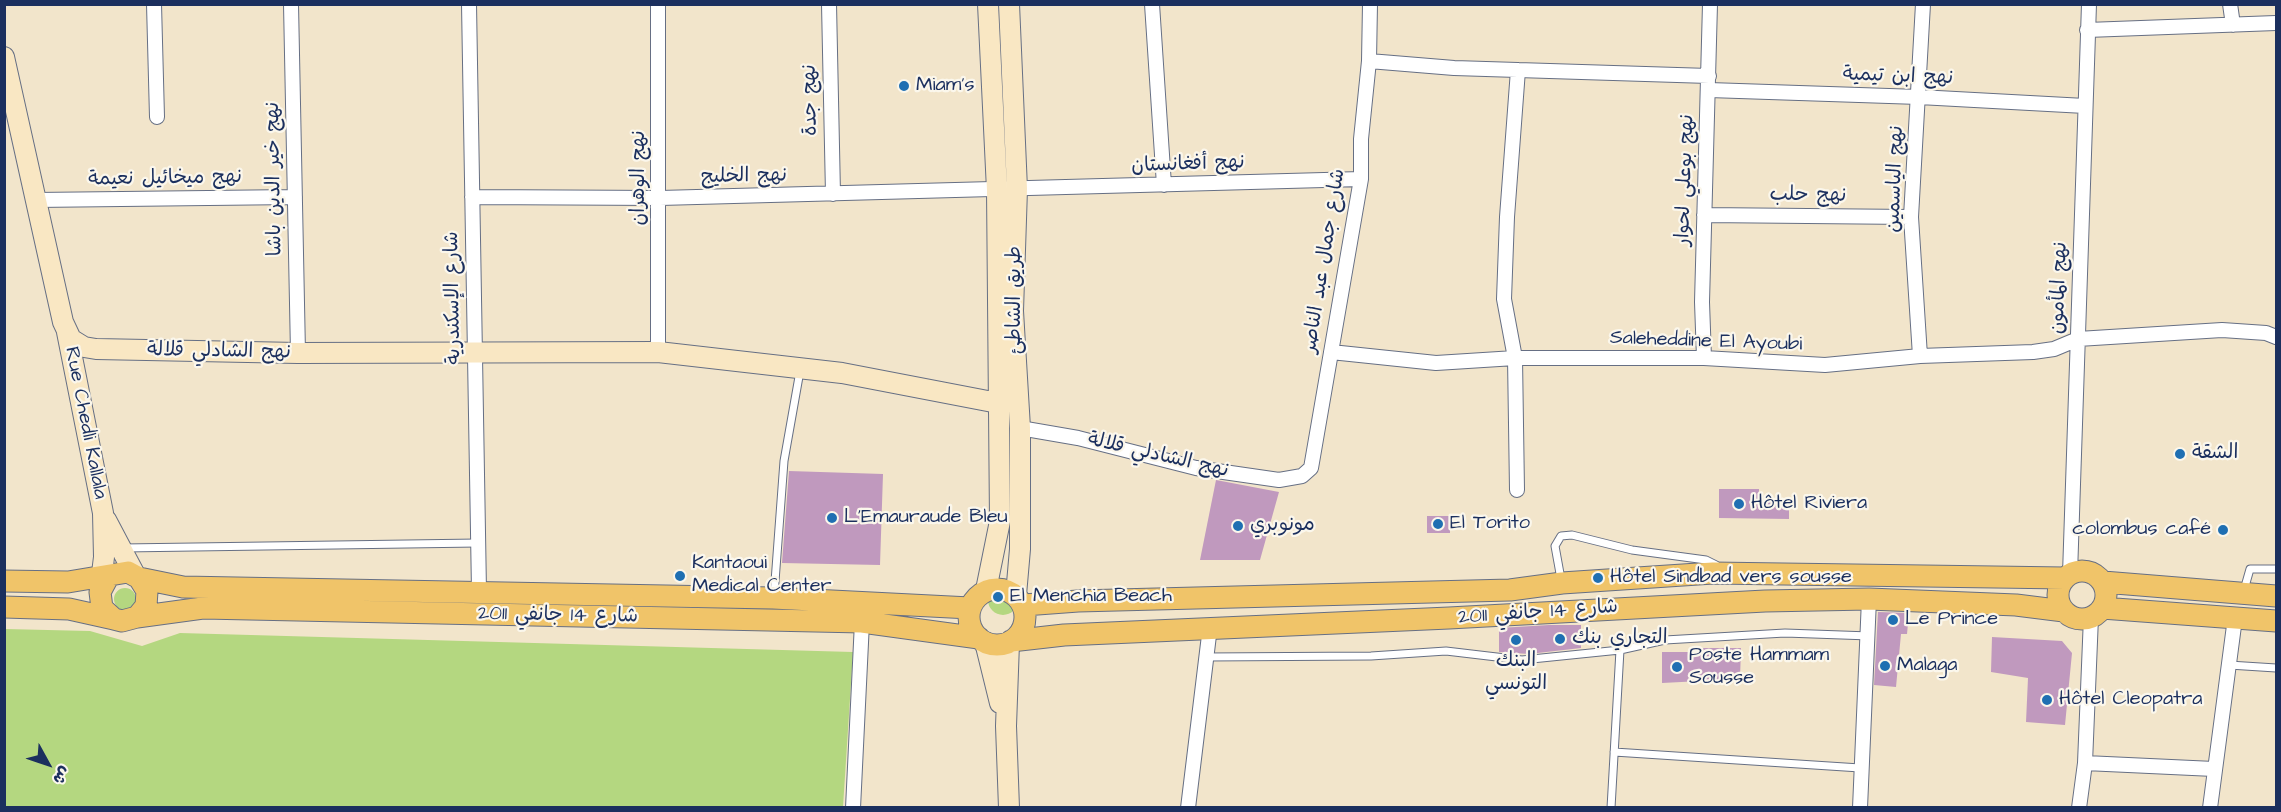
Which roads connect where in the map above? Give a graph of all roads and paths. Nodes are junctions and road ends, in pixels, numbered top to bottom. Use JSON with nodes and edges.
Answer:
{"nodes":[{"id":1,"x":154,"y":4,"type":"edge"},
{"id":2,"x":291,"y":4,"type":"edge"},
{"id":3,"x":469,"y":4,"type":"edge"},
{"id":4,"x":658,"y":4,"type":"edge"},
{"id":5,"x":829,"y":4,"type":"edge"},
{"id":6,"x":988,"y":4,"type":"edge"},
{"id":7,"x":1009,"y":4,"type":"edge"},
{"id":8,"x":1152,"y":4,"type":"edge"},
{"id":9,"x":1370,"y":4,"type":"edge"},
{"id":10,"x":1710,"y":4,"type":"edge"},
{"id":11,"x":1923,"y":4,"type":"edge"},
{"id":12,"x":2089,"y":4,"type":"edge"},
{"id":13,"x":2230,"y":4,"type":"edge"},
{"id":14,"x":2277,"y":23,"type":"edge"},
{"id":15,"x":2233,"y":25,"type":"junction"},
{"id":16,"x":2087,"y":30,"type":"junction"},
{"id":17,"x":4,"y":57,"type":"edge"},
{"id":18,"x":1369,"y":61,"type":"junction"},
{"id":19,"x":1518,"y":70,"type":"junction"},
{"id":20,"x":1709,"y":83,"type":"junction"},
{"id":21,"x":1919,"y":97,"type":"junction"},
{"id":22,"x":2085,"y":106,"type":"junction"},
{"id":23,"x":157,"y":117,"type":"dead end"},
{"id":24,"x":1361,"y":179,"type":"junction"},
{"id":25,"x":1164,"y":185,"type":"junction"},
{"id":26,"x":1007,"y":190,"type":"junction"},
{"id":27,"x":833,"y":194,"type":"junction"},
{"id":28,"x":295,"y":196,"type":"junction"},
{"id":29,"x":472,"y":197,"type":"junction"},
{"id":30,"x":660,"y":198,"type":"junction"},
{"id":31,"x":35,"y":200,"type":"junction"},
{"id":32,"x":1704,"y":215,"type":"junction"},
{"id":33,"x":1911,"y":218,"type":"junction"},
{"id":34,"x":67,"y":332,"type":"junction"},
{"id":35,"x":2277,"y":337,"type":"edge"},
{"id":36,"x":2078,"y":339,"type":"junction"},
{"id":37,"x":475,"y":352,"type":"junction"},
{"id":38,"x":658,"y":352,"type":"junction"},
{"id":39,"x":1331,"y":352,"type":"junction"},
{"id":40,"x":298,"y":353,"type":"junction"},
{"id":41,"x":1920,"y":356,"type":"junction"},
{"id":42,"x":1515,"y":358,"type":"junction"},
{"id":43,"x":1704,"y":358,"type":"junction"},
{"id":44,"x":801,"y":367,"type":"junction"},
{"id":45,"x":998,"y":403,"type":"junction"},
{"id":46,"x":1020,"y":428,"type":"junction"},
{"id":47,"x":1296,"y":478,"type":"joint"},
{"id":48,"x":1517,"y":490,"type":"dead end"},
{"id":49,"x":103,"y":513,"type":"junction"},
{"id":50,"x":478,"y":543,"type":"junction"},
{"id":51,"x":120,"y":548,"type":"junction"},
{"id":52,"x":2277,"y":569,"type":"edge"},
{"id":53,"x":1713,"y":573,"type":"junction"},
{"id":54,"x":137,"y":576,"type":"junction"},
{"id":55,"x":2068,"y":576,"type":"junction"},
{"id":56,"x":4,"y":581,"type":"edge"},
{"id":57,"x":103,"y":582,"type":"junction"},
{"id":58,"x":2103,"y":582,"type":"junction"},
{"id":59,"x":1562,"y":583,"type":"junction"},
{"id":60,"x":986,"y":590,"type":"junction"},
{"id":61,"x":479,"y":591,"type":"junction"},
{"id":62,"x":2243,"y":593,"type":"junction"},
{"id":63,"x":2277,"y":596,"type":"edge"},
{"id":64,"x":773,"y":598,"type":"junction"},
{"id":65,"x":1869,"y":599,"type":"junction"},
{"id":66,"x":1020,"y":600,"type":"junction"},
{"id":67,"x":4,"y":607,"type":"edge"},
{"id":68,"x":970,"y":608,"type":"junction"},
{"id":69,"x":2064,"y":611,"type":"junction"},
{"id":70,"x":2097,"y":613,"type":"junction"},
{"id":71,"x":137,"y":617,"type":"junction"},
{"id":72,"x":2235,"y":618,"type":"junction"},
{"id":73,"x":114,"y":619,"type":"junction"},
{"id":74,"x":2277,"y":621,"type":"edge"},
{"id":75,"x":862,"y":622,"type":"junction"},
{"id":76,"x":1210,"y":627,"type":"junction"},
{"id":77,"x":1870,"y":636,"type":"junction"},
{"id":78,"x":982,"y":640,"type":"junction"},
{"id":79,"x":1010,"y":642,"type":"junction"},
{"id":80,"x":1620,"y":650,"type":"junction"},
{"id":81,"x":1206,"y":657,"type":"junction"},
{"id":82,"x":2229,"y":665,"type":"junction"},
{"id":83,"x":2277,"y":668,"type":"edge"},
{"id":84,"x":1006,"y":726,"type":"junction"},
{"id":85,"x":1614,"y":752,"type":"junction"},
{"id":86,"x":2085,"y":763,"type":"junction"},
{"id":87,"x":1860,"y":768,"type":"junction"},
{"id":88,"x":2214,"y":769,"type":"junction"},
{"id":89,"x":853,"y":807,"type":"edge"},
{"id":90,"x":1009,"y":807,"type":"edge"},
{"id":91,"x":1188,"y":807,"type":"edge"},
{"id":92,"x":1611,"y":807,"type":"edge"},
{"id":93,"x":1860,"y":807,"type":"edge"},
{"id":94,"x":2079,"y":807,"type":"edge"},
{"id":95,"x":2210,"y":807,"type":"edge"}],
"edges":[{"from":1,"to":23,"type":"street"},
{"from":2,"to":28,"type":"street","name":"نهج خير الدين باشا"},
{"from":3,"to":29,"type":"street","name":"شارع الإسكندرية"},
{"from":4,"to":30,"type":"street","name":"نهج الوهران"},
{"from":5,"to":27,"type":"street","name":"نهج جدة"},
{"from":6,"to":26,"type":"street","name":"طريق الشاطئ"},
{"from":7,"to":26,"type":"street","name":"طريق الشاطئ"},
{"from":8,"to":25,"type":"street"},
{"from":9,"to":18,"type":"street","name":"شارع جمال عبد الناصر"},
{"from":10,"to":20,"type":"street","name":"نهج بوعلي لحوار"},
{"from":11,"to":21,"type":"street","name":"نهج الياسمين"},
{"from":12,"to":16,"type":"street","name":"نهج المأمون"},
{"from":13,"to":15,"type":"street"},
{"from":14,"to":15,"type":"street"},
{"from":15,"to":16,"type":"street"},
{"from":16,"to":22,"type":"street","name":"نهج المأمون"},
{"from":17,"to":31,"type":"street"},
{"from":18,"to":19,"type":"street","name":"نهج ابن تيمية"},
{"from":18,"to":24,"type":"street","name":"شارع جمال عبد الناصر"},
{"from":19,"to":20,"type":"street","name":"نهج ابن تيمية"},
{"from":19,"to":42,"type":"street"},
{"from":20,"to":21,"type":"street","name":"نهج ابن تيمية"},
{"from":20,"to":32,"type":"street","name":"نهج بوعلي لحوار"},
{"from":21,"to":22,"type":"street","name":"نهج ابن تيمية"},
{"from":21,"to":33,"type":"street","name":"نهج الياسمين"},
{"from":22,"to":36,"type":"street","name":"نهج المأمون"},
{"from":24,"to":25,"type":"street","name":"نهج أفغانستان"},
{"from":24,"to":39,"type":"street","name":"شارع جمال عبد الناصر"},
{"from":25,"to":26,"type":"street","name":"نهج أفغانستان"},
{"from":26,"to":27,"type":"street","name":"نهج الخليج"},
{"from":26,"to":45,"type":"street","name":"طريق الشاطئ"},
{"from":26,"to":46,"type":"street","name":"طريق الشاطئ"},
{"from":27,"to":30,"type":"street","name":"نهج الخليج"},
{"from":28,"to":31,"type":"street","name":"نهج ميخائيل نعيمة"},
{"from":28,"to":40,"type":"street","name":"نهج خير الدين باشا"},
{"from":29,"to":30,"type":"street","name":"نهج الخليج"},
{"from":29,"to":37,"type":"street","name":"شارع الإسكندرية"},
{"from":30,"to":38,"type":"street","name":"نهج الوهران"},
{"from":31,"to":34,"type":"street"},
{"from":32,"to":33,"type":"street","name":"نهج حلب"},
{"from":32,"to":43,"type":"street","name":"نهج بوعلي لحوار"},
{"from":33,"to":41,"type":"street","name":"نهج الياسمين"},
{"from":34,"to":40,"type":"street","name":"نهج الشادلي قلالة"},
{"from":34,"to":49,"type":"street","name":"Rue Chedli Kallala"},
{"from":35,"to":36,"type":"street","name":"Saleheddine El Ayoubi"},
{"from":36,"to":41,"type":"street","name":"Saleheddine El Ayoubi"},
{"from":36,"to":55,"type":"street","name":"نهج المأمون"},
{"from":37,"to":38,"type":"street","name":"نهج الشادلي قلالة"},
{"from":37,"to":40,"type":"street","name":"نهج الشادلي قلالة"},
{"from":37,"to":50,"type":"street","name":"شارع الإسكندرية"},
{"from":38,"to":44,"type":"street","name":"نهج الشادلي قلالة"},
{"from":39,"to":42,"type":"street","name":"Saleheddine El Ayoubi"},
{"from":39,"to":47,"type":"street","name":"شارع جمال عبد الناصر"},
{"from":41,"to":43,"type":"street","name":"Saleheddine El Ayoubi"},
{"from":42,"to":43,"type":"street","name":"Saleheddine El Ayoubi"},
{"from":42,"to":48,"type":"street"},
{"from":44,"to":45,"type":"street","name":"نهج الشادلي قلالة"},
{"from":44,"to":64,"type":"lane"},
{"from":45,"to":60,"type":"street","name":"طريق الشاطئ"},
{"from":46,"to":47,"type":"street","name":"نهج الشادلي قلالة"},
{"from":46,"to":66,"type":"street","name":"طريق الشاطئ"},
{"from":49,"to":51,"type":"street"},
{"from":49,"to":57,"type":"street"},
{"from":50,"to":51,"type":"lane"},
{"from":50,"to":61,"type":"street","name":"شارع الإسكندرية"},
{"from":51,"to":54,"type":"street"},
{"from":52,"to":62,"type":"lane"},
{"from":53,"to":55,"type":"main road","name":"شارع 14 جانفي 2011"},
{"from":53,"to":59,"type":"main road","name":"شارع 14 جانفي 2011"},
{"from":53,"to":59,"type":"lane"},
{"from":54,"to":57,"type":"main road"},
{"from":54,"to":61,"type":"main road","name":"شارع 14 جانفي 2011"},
{"from":54,"to":71,"type":"main road"},
{"from":55,"to":58,"type":"main road"},
{"from":55,"to":69,"type":"main road"},
{"from":56,"to":57,"type":"main road"},
{"from":57,"to":73,"type":"main road"},
{"from":58,"to":62,"type":"main road"},
{"from":58,"to":70,"type":"main road"},
{"from":59,"to":66,"type":"main road","name":"شارع 14 جانفي 2011"},
{"from":60,"to":66,"type":"main road"},
{"from":60,"to":68,"type":"main road"},
{"from":61,"to":64,"type":"main road","name":"شارع 14 جانفي 2011"},
{"from":62,"to":63,"type":"main road"},
{"from":64,"to":68,"type":"main road","name":"شارع 14 جانفي 2011"},
{"from":65,"to":69,"type":"main road","name":"شارع 14 جانفي 2011"},
{"from":65,"to":76,"type":"main road","name":"شارع 14 جانفي 2011"},
{"from":65,"to":77,"type":"street"},
{"from":66,"to":79,"type":"main road"},
{"from":67,"to":73,"type":"main road"},
{"from":68,"to":78,"type":"main road"},
{"from":69,"to":70,"type":"main road"},
{"from":70,"to":72,"type":"main road"},
{"from":70,"to":86,"type":"street"},
{"from":71,"to":73,"type":"main road"},
{"from":71,"to":75,"type":"main road","name":"شارع 14 جانفي 2011"},
{"from":72,"to":74,"type":"main road"},
{"from":72,"to":82,"type":"street"},
{"from":75,"to":78,"type":"main road","name":"شارع 14 جانفي 2011"},
{"from":75,"to":89,"type":"street"},
{"from":76,"to":79,"type":"main road","name":"شارع 14 جانفي 2011"},
{"from":76,"to":81,"type":"street"},
{"from":77,"to":80,"type":"lane"},
{"from":77,"to":87,"type":"street"},
{"from":78,"to":79,"type":"main road"},
{"from":78,"to":84,"type":"street"},
{"from":79,"to":84,"type":"street"},
{"from":80,"to":81,"type":"lane"},
{"from":80,"to":85,"type":"lane"},
{"from":81,"to":91,"type":"street"},
{"from":82,"to":83,"type":"lane"},
{"from":82,"to":88,"type":"street"},
{"from":84,"to":90,"type":"street"},
{"from":85,"to":87,"type":"lane"},
{"from":85,"to":92,"type":"lane"},
{"from":86,"to":88,"type":"street"},
{"from":86,"to":94,"type":"street"},
{"from":87,"to":93,"type":"street"},
{"from":88,"to":95,"type":"street"}]}
